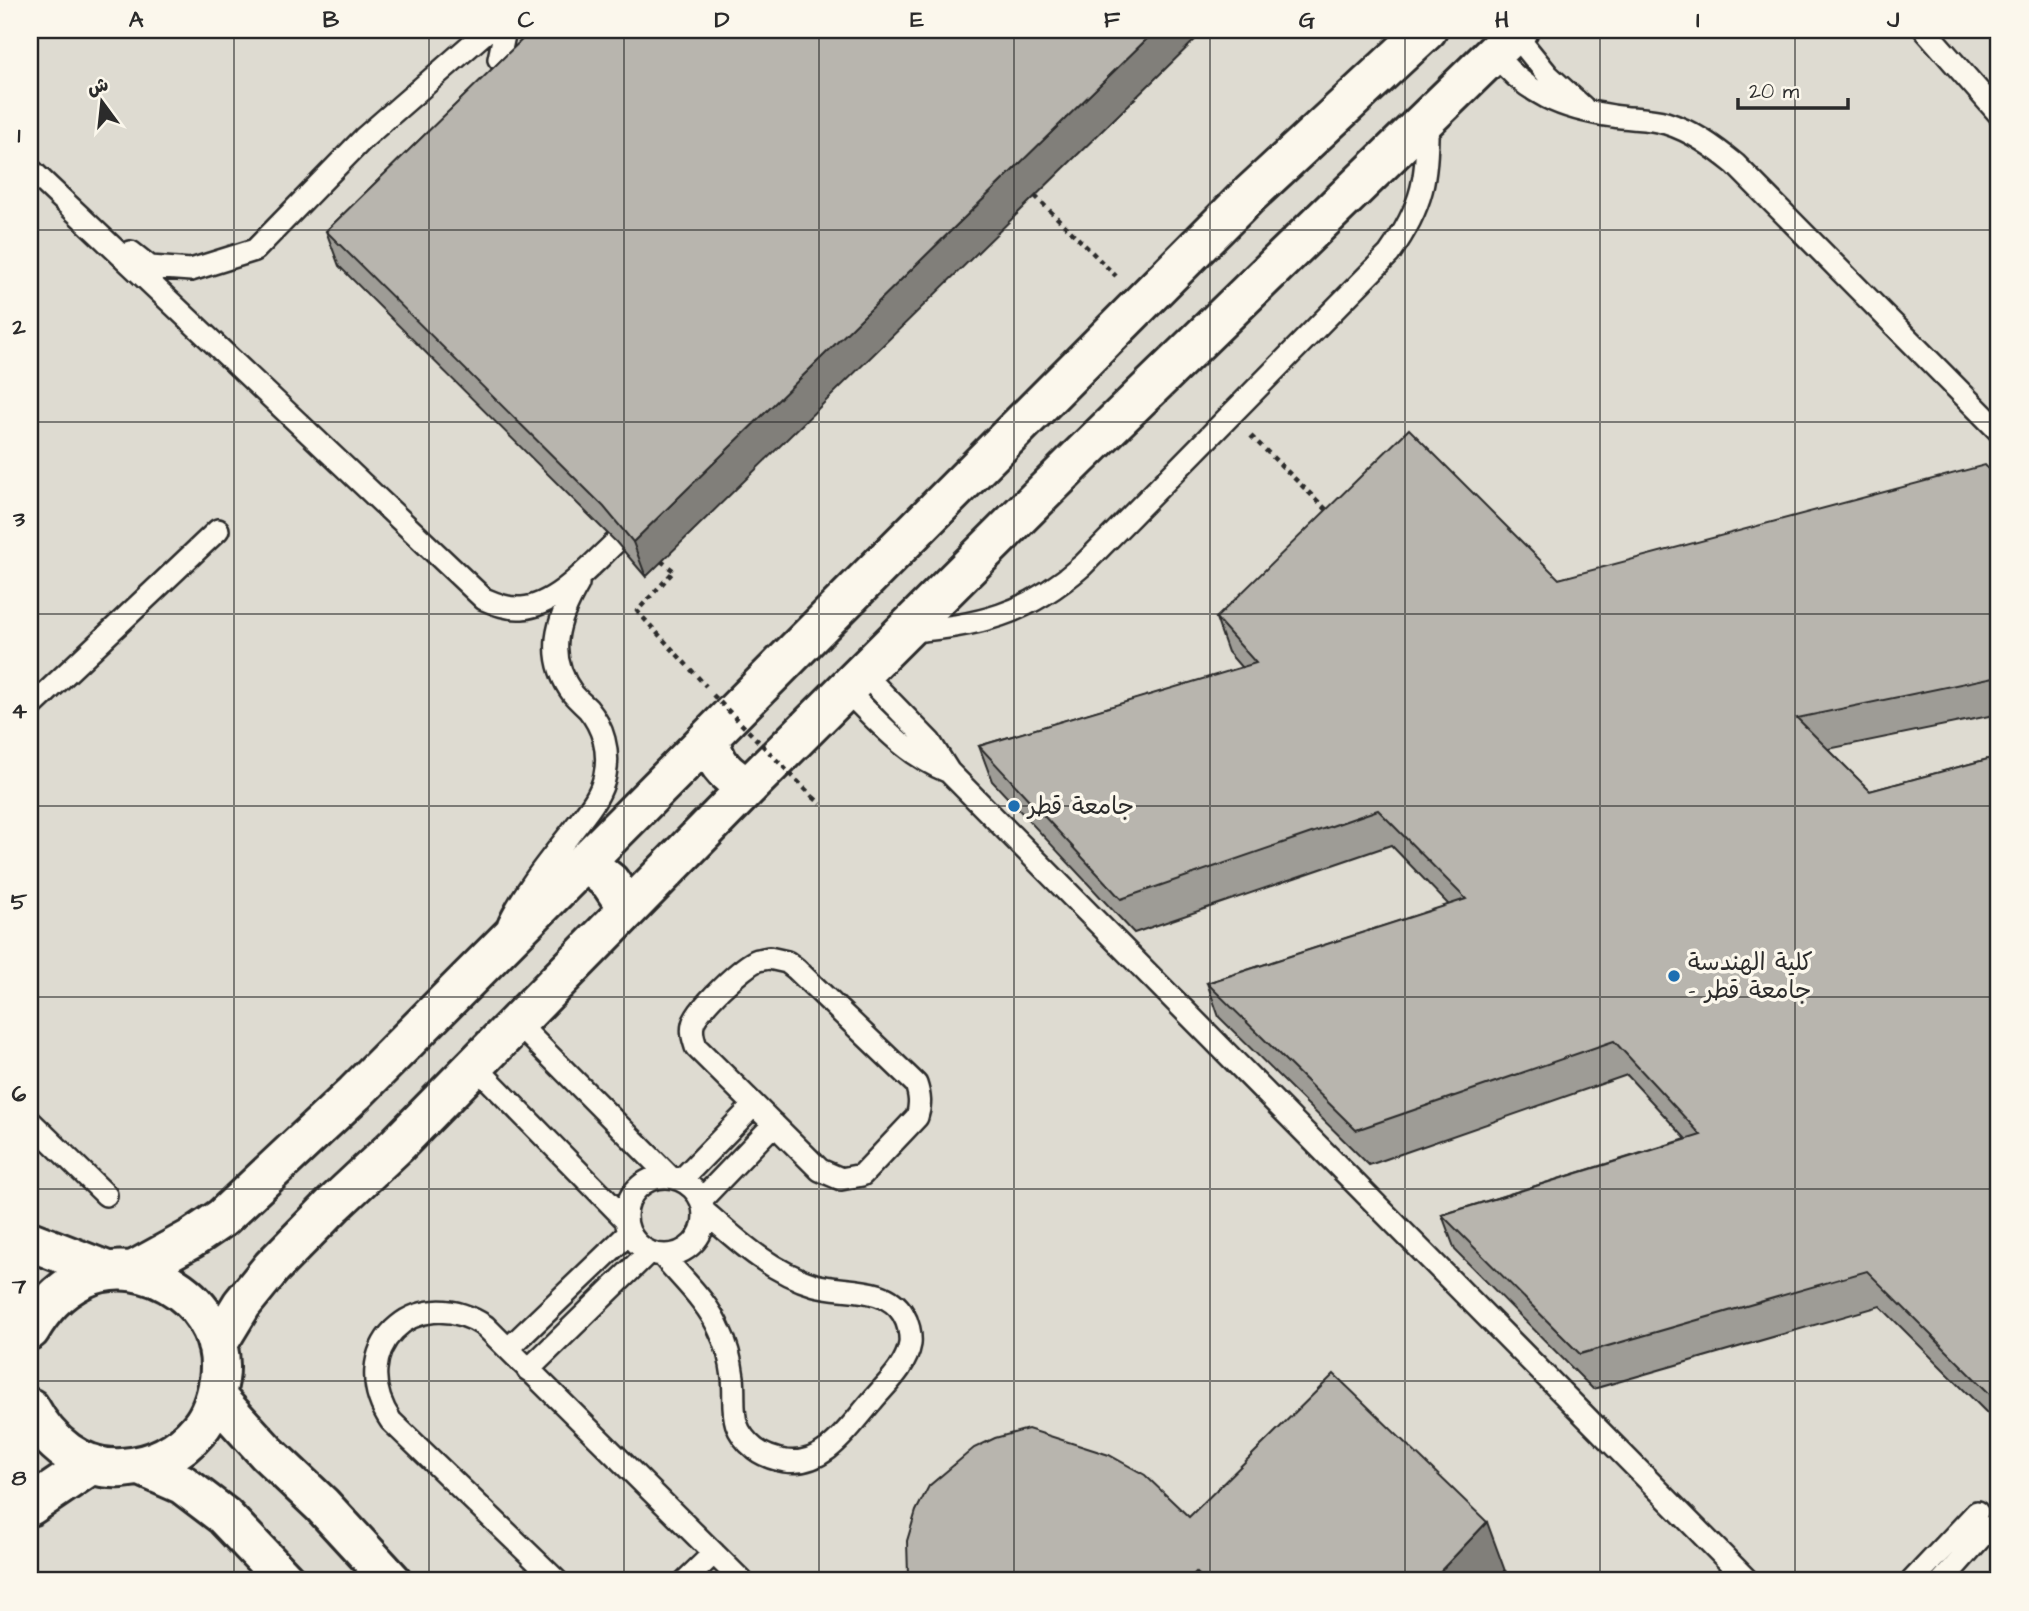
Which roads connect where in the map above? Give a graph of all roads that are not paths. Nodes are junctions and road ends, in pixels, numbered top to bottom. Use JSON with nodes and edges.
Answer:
{"nodes":[{"id":1,"x":488,"y":30,"type":"edge"},
{"id":2,"x":505,"y":30,"type":"edge"},
{"id":3,"x":1427,"y":30,"type":"edge"},
{"id":4,"x":1925,"y":30,"type":"edge"},
{"id":5,"x":1509,"y":39,"type":"edge"},
{"id":6,"x":524,"y":85,"type":"edge"},
{"id":7,"x":1999,"y":114,"type":"edge"},
{"id":8,"x":1427,"y":116,"type":"junction"},
{"id":9,"x":30,"y":169,"type":"edge"},
{"id":10,"x":57,"y":196,"type":"junction"},
{"id":11,"x":1999,"y":431,"type":"edge"},
{"id":12,"x":218,"y":530,"type":"dead end"},
{"id":13,"x":616,"y":542,"type":"edge"},
{"id":14,"x":588,"y":567,"type":"junction"},
{"id":15,"x":903,"y":633,"type":"junction"},
{"id":16,"x":854,"y":682,"type":"junction"},
{"id":17,"x":30,"y":708,"type":"edge"},
{"id":18,"x":710,"y":737,"type":"junction"},
{"id":19,"x":749,"y":786,"type":"junction"},
{"id":20,"x":585,"y":862,"type":"junction"},
{"id":21,"x":628,"y":909,"type":"junction"},
{"id":22,"x":500,"y":948,"type":"junction"},
{"id":23,"x":517,"y":1023,"type":"junction"},
{"id":24,"x":475,"y":1066,"type":"junction"},
{"id":25,"x":754,"y":1105,"type":"junction"},
{"id":26,"x":30,"y":1121,"type":"edge"},
{"id":27,"x":774,"y":1124,"type":"junction"},
{"id":28,"x":675,"y":1178,"type":"junction"},
{"id":29,"x":106,"y":1195,"type":"dead end"},
{"id":30,"x":703,"y":1205,"type":"junction"},
{"id":31,"x":627,"y":1226,"type":"junction"},
{"id":32,"x":30,"y":1241,"type":"edge"},
{"id":33,"x":655,"y":1254,"type":"junction"},
{"id":34,"x":120,"y":1271,"type":"junction"},
{"id":35,"x":30,"y":1330,"type":"edge"},
{"id":36,"x":217,"y":1345,"type":"junction"},
{"id":37,"x":508,"y":1349,"type":"junction"},
{"id":38,"x":528,"y":1370,"type":"junction"},
{"id":39,"x":216,"y":1397,"type":"junction"},
{"id":40,"x":30,"y":1408,"type":"edge"},
{"id":41,"x":92,"y":1464,"type":"junction"},
{"id":42,"x":141,"y":1466,"type":"junction"},
{"id":43,"x":30,"y":1506,"type":"edge"},
{"id":44,"x":714,"y":1553,"type":"junction"},
{"id":45,"x":286,"y":1581,"type":"edge"},
{"id":46,"x":392,"y":1581,"type":"edge"},
{"id":47,"x":557,"y":1581,"type":"edge"},
{"id":48,"x":685,"y":1581,"type":"edge"},
{"id":49,"x":743,"y":1581,"type":"edge"},
{"id":50,"x":1748,"y":1581,"type":"edge"},
{"id":51,"x":1912,"y":1581,"type":"edge"},
{"id":52,"x":1942,"y":1581,"type":"edge"}],
"edges":[{"from":1,"to":10,"type":"lane"},
{"from":2,"to":6,"type":"lane"},
{"from":3,"to":18,"type":"street"},
{"from":4,"to":7,"type":"lane"},
{"from":5,"to":8,"type":"street"},
{"from":5,"to":11,"type":"lane"},
{"from":8,"to":15,"type":"street"},
{"from":8,"to":15,"type":"lane"},
{"from":9,"to":10,"type":"lane"},
{"from":10,"to":14,"type":"lane"},
{"from":12,"to":17,"type":"lane"},
{"from":13,"to":14,"type":"lane"},
{"from":14,"to":22,"type":"lane"},
{"from":15,"to":16,"type":"street"},
{"from":16,"to":19,"type":"street"},
{"from":16,"to":50,"type":"lane"},
{"from":18,"to":19,"type":"street"},
{"from":18,"to":20,"type":"street"},
{"from":19,"to":21,"type":"street"},
{"from":20,"to":21,"type":"street"},
{"from":20,"to":22,"type":"street"},
{"from":21,"to":23,"type":"street"},
{"from":22,"to":34,"type":"street"},
{"from":23,"to":24,"type":"street"},
{"from":23,"to":28,"type":"lane"},
{"from":24,"to":31,"type":"lane"},
{"from":24,"to":36,"type":"street"},
{"from":25,"to":27,"type":"lane"},
{"from":25,"to":27,"type":"lane"},
{"from":25,"to":28,"type":"lane"},
{"from":26,"to":29,"type":"lane"},
{"from":27,"to":30,"type":"lane"},
{"from":28,"to":30,"type":"lane"},
{"from":28,"to":31,"type":"lane"},
{"from":30,"to":33,"type":"lane"},
{"from":30,"to":33,"type":"lane"},
{"from":31,"to":33,"type":"lane"},
{"from":31,"to":37,"type":"lane"},
{"from":32,"to":34,"type":"street"},
{"from":33,"to":38,"type":"lane"},
{"from":34,"to":35,"type":"street"},
{"from":34,"to":36,"type":"street"},
{"from":36,"to":39,"type":"street"},
{"from":37,"to":38,"type":"lane"},
{"from":37,"to":47,"type":"lane"},
{"from":38,"to":44,"type":"lane"},
{"from":39,"to":42,"type":"street"},
{"from":39,"to":46,"type":"street"},
{"from":40,"to":41,"type":"street"},
{"from":41,"to":42,"type":"street"},
{"from":41,"to":43,"type":"street"},
{"from":42,"to":45,"type":"street"},
{"from":44,"to":48,"type":"lane"},
{"from":44,"to":49,"type":"lane"},
{"from":51,"to":52,"type":"lane"}]}
